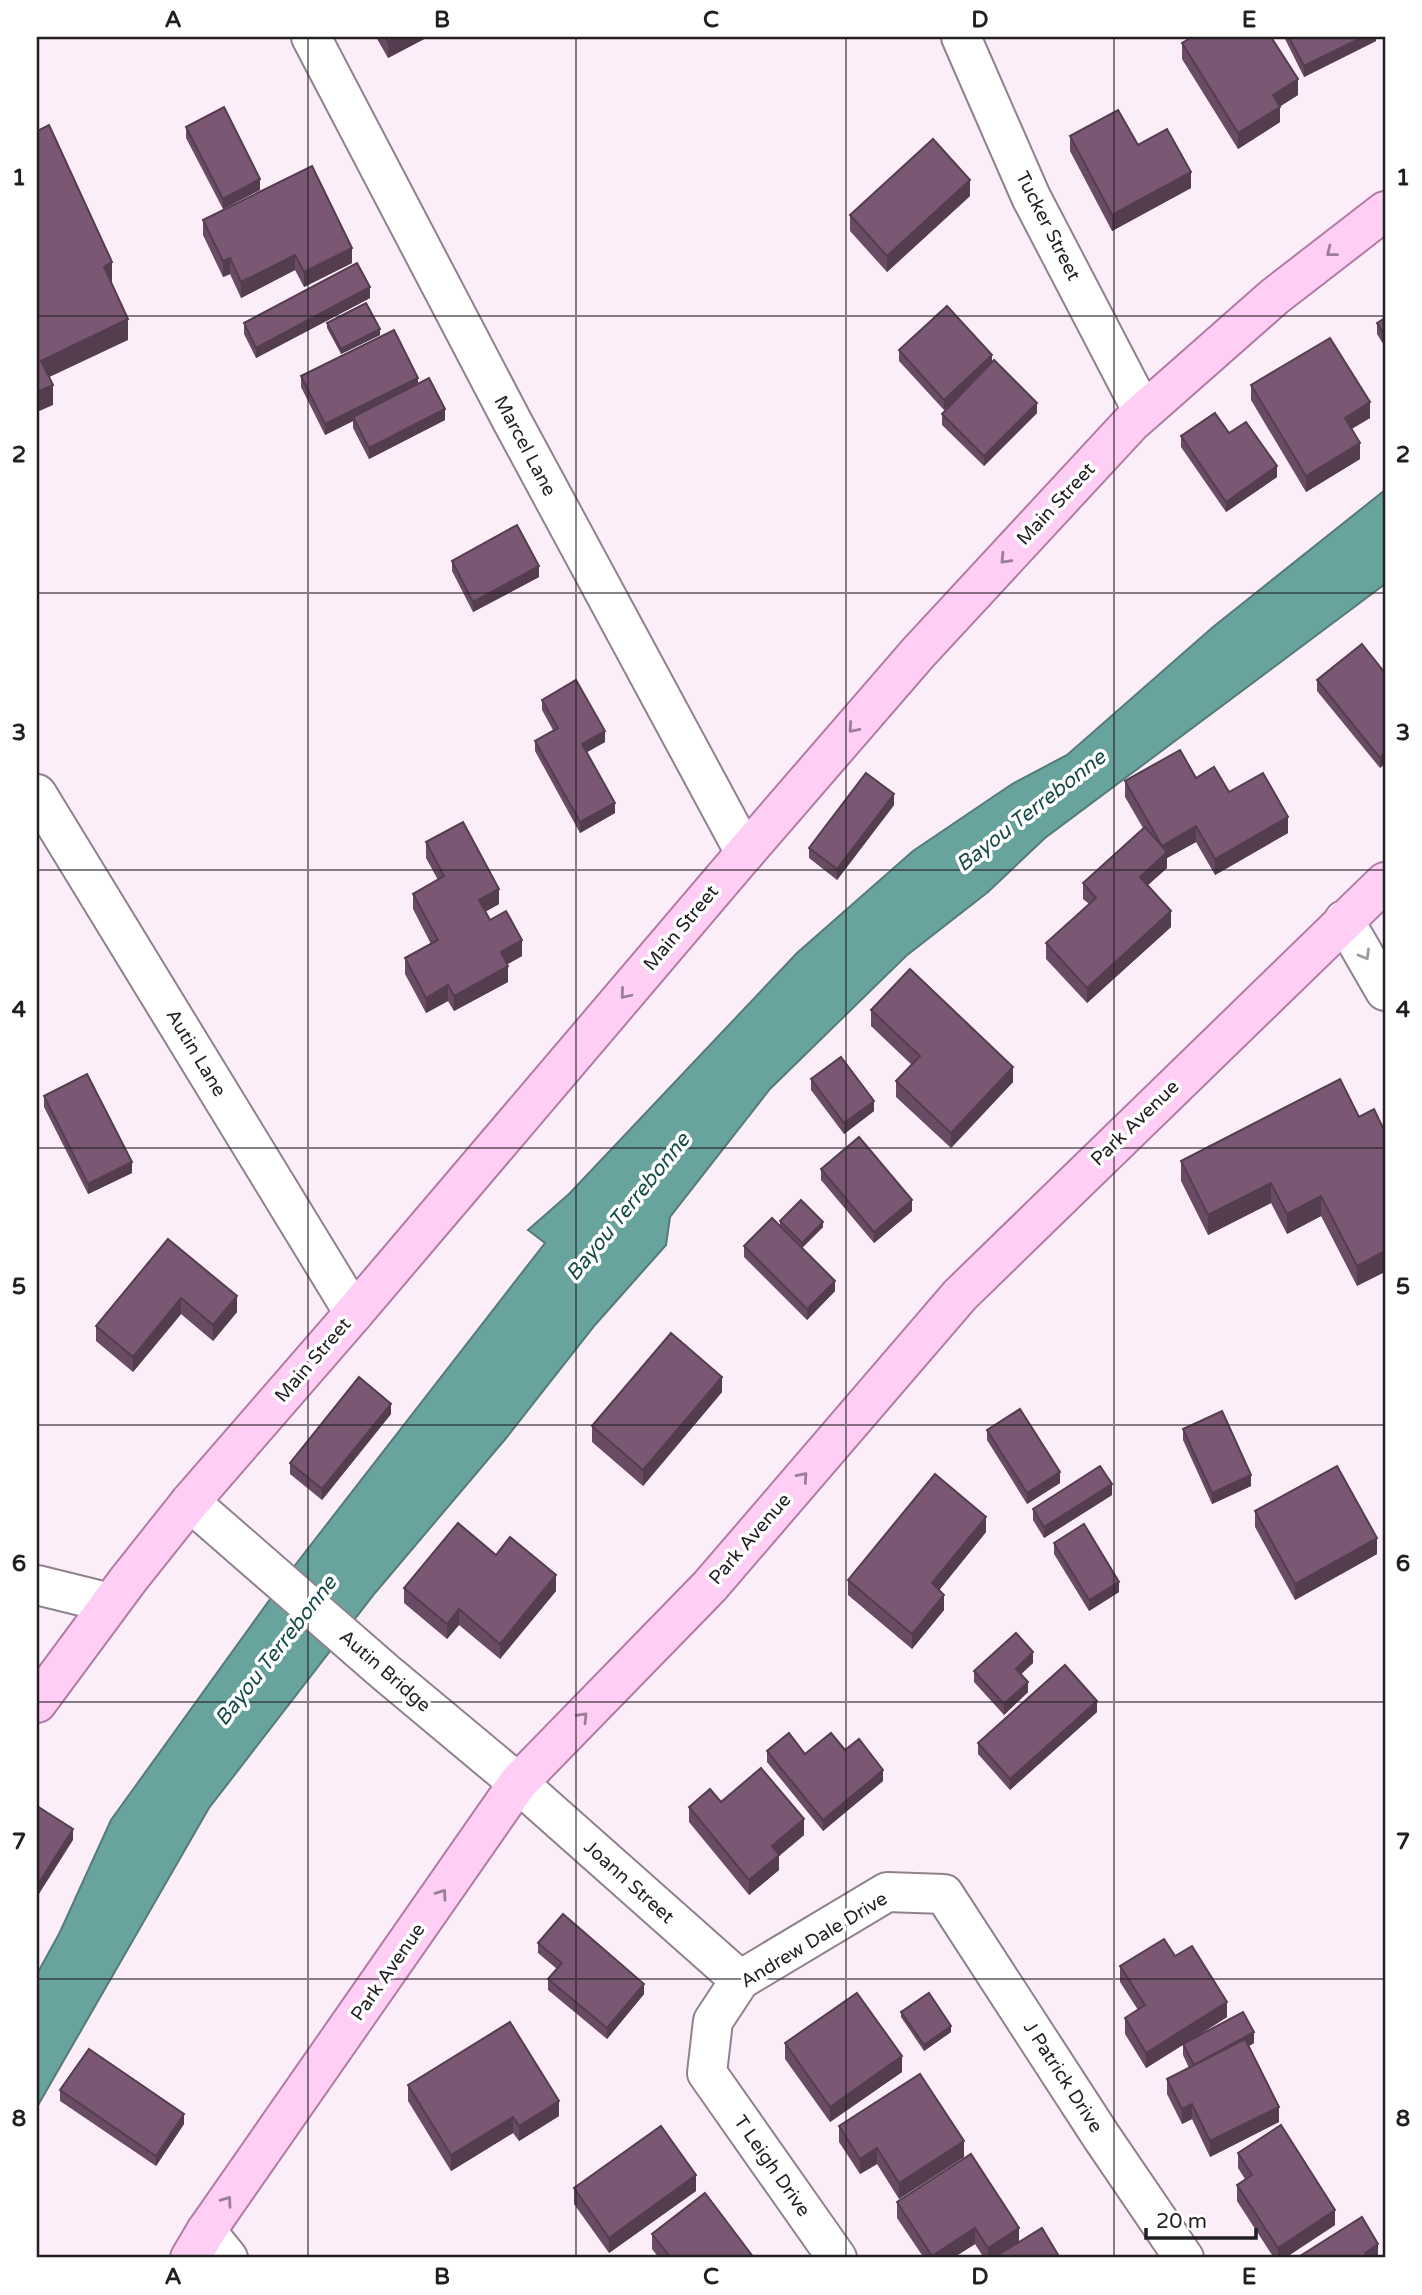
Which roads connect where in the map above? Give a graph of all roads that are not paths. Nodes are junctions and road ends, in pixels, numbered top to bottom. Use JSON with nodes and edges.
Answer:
{"nodes":[{"id":1,"x":311,"y":37,"type":"edge"},
{"id":2,"x":961,"y":37,"type":"edge"},
{"id":3,"x":1385,"y":211,"type":"edge"},
{"id":4,"x":1143,"y":412,"type":"junction"},
{"id":5,"x":37,"y":794,"type":"edge"},
{"id":6,"x":745,"y":853,"type":"junction"},
{"id":7,"x":1385,"y":884,"type":"edge"},
{"id":8,"x":1344,"y":920,"type":"junction"},
{"id":9,"x":1385,"y":991,"type":"edge"},
{"id":10,"x":354,"y":1313,"type":"junction"},
{"id":11,"x":190,"y":1502,"type":"junction"},
{"id":12,"x":37,"y":1585,"type":"edge"},
{"id":13,"x":110,"y":1603,"type":"junction"},
{"id":14,"x":37,"y":1703,"type":"edge"},
{"id":15,"x":518,"y":1783,"type":"junction"},
{"id":16,"x":944,"y":1894,"type":"joint"},
{"id":17,"x":740,"y":1980,"type":"junction"},
{"id":18,"x":707,"y":2073,"type":"joint"},
{"id":19,"x":208,"y":2249,"type":"edge"},
{"id":20,"x":837,"y":2258,"type":"edge"},
{"id":21,"x":1184,"y":2258,"type":"edge"}],
"edges":[{"from":1,"to":6,"type":"street","name":"Marcel Lane"},
{"from":2,"to":4,"type":"street","name":"Tucker Street"},
{"from":3,"to":4,"type":"main road","name":"Main Street","one_way":true},
{"from":4,"to":6,"type":"main road","name":"Main Street","one_way":true},
{"from":5,"to":10,"type":"street","name":"Autin Lane"},
{"from":6,"to":10,"type":"main road","name":"Main Street","one_way":true},
{"from":7,"to":8,"type":"main road","name":"Park Avenue"},
{"from":8,"to":9,"type":"street","one_way":true},
{"from":15,"to":8,"type":"main road","name":"Park Avenue","one_way":true},
{"from":10,"to":11,"type":"main road","name":"Main Street"},
{"from":11,"to":13,"type":"main road","name":"Main Street"},
{"from":11,"to":15,"type":"street","name":"Autin Bridge"},
{"from":12,"to":13,"type":"street"},
{"from":13,"to":14,"type":"main road","name":"Main Street"},
{"from":15,"to":17,"type":"street","name":"Joann Street"},
{"from":19,"to":15,"type":"main road","name":"Park Avenue","one_way":true},
{"from":16,"to":17,"type":"street","name":"Andrew Dale Drive"},
{"from":16,"to":21,"type":"street","name":"J Patrick Drive"},
{"from":17,"to":18,"type":"street","name":"Andrew Dale Drive"},
{"from":18,"to":20,"type":"street","name":"T Leigh Drive"}]}
